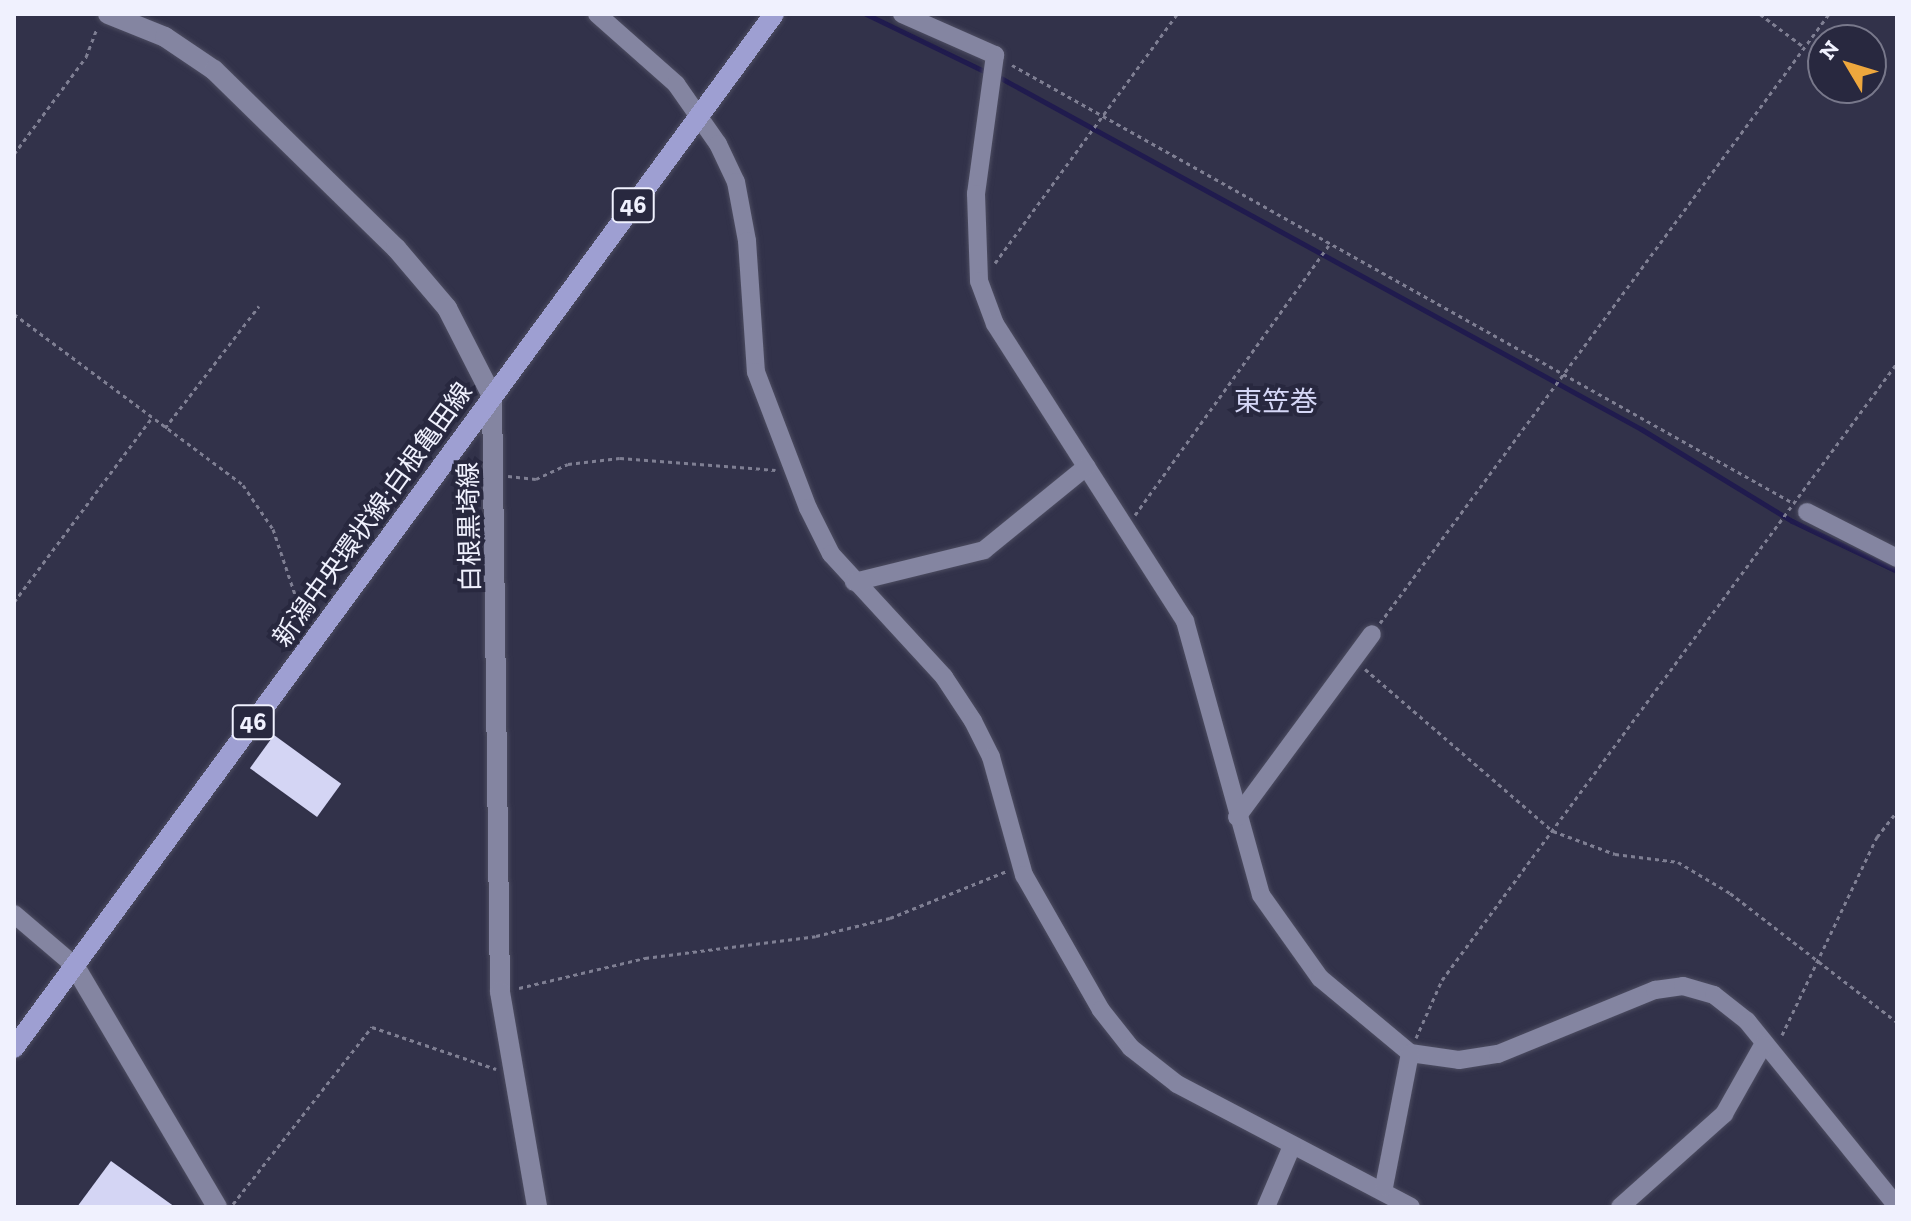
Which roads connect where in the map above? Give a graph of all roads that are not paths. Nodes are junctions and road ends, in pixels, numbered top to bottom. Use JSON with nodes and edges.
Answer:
{"nodes":[{"id":1,"x":105,"y":14,"type":"edge"},
{"id":2,"x":597,"y":14,"type":"edge"},
{"id":3,"x":774,"y":14,"type":"edge"},
{"id":4,"x":902,"y":14,"type":"edge"},
{"id":5,"x":701,"y":111,"type":"junction"},
{"id":6,"x":492,"y":396,"type":"junction"},
{"id":7,"x":1086,"y":467,"type":"junction"},
{"id":8,"x":1799,"y":507,"type":"road end"},
{"id":9,"x":1897,"y":558,"type":"edge"},
{"id":10,"x":854,"y":582,"type":"junction"},
{"id":11,"x":1372,"y":634,"type":"road end"},
{"id":12,"x":1237,"y":817,"type":"junction"},
{"id":13,"x":14,"y":914,"type":"edge"},
{"id":14,"x":74,"y":965,"type":"junction"},
{"id":15,"x":1763,"y":1045,"type":"junction"},
{"id":16,"x":14,"y":1048,"type":"edge"},
{"id":17,"x":1410,"y":1053,"type":"junction"},
{"id":18,"x":1292,"y":1146,"type":"junction"},
{"id":19,"x":1384,"y":1187,"type":"junction"},
{"id":20,"x":1897,"y":1206,"type":"edge"},
{"id":21,"x":217,"y":1207,"type":"edge"},
{"id":22,"x":537,"y":1207,"type":"edge"},
{"id":23,"x":1266,"y":1207,"type":"edge"},
{"id":24,"x":1411,"y":1207,"type":"edge"},
{"id":25,"x":1620,"y":1207,"type":"edge"}],
"edges":[{"from":1,"to":6,"type":"main road","name":"白根黒埼線"},
{"from":2,"to":5,"type":"street"},
{"from":3,"to":5,"type":"main road","name":"新潟中央環状線;白根亀田線","number":"46"},
{"from":4,"to":7,"type":"street"},
{"from":5,"to":6,"type":"main road","name":"新潟中央環状線;白根亀田線","number":"46"},
{"from":5,"to":10,"type":"street"},
{"from":6,"to":14,"type":"main road","name":"新潟中央環状線;白根亀田線","number":"46"},
{"from":6,"to":22,"type":"main road","name":"白根黒埼線"},
{"from":7,"to":10,"type":"street"},
{"from":7,"to":12,"type":"street"},
{"from":8,"to":9,"type":"street"},
{"from":10,"to":18,"type":"street"},
{"from":11,"to":12,"type":"street"},
{"from":12,"to":17,"type":"street"},
{"from":13,"to":14,"type":"street"},
{"from":14,"to":16,"type":"main road","name":"新潟中央環状線;白根亀田線","number":"46"},
{"from":14,"to":21,"type":"main road"},
{"from":15,"to":17,"type":"street"},
{"from":15,"to":20,"type":"street"},
{"from":15,"to":25,"type":"street"},
{"from":17,"to":19,"type":"street"},
{"from":18,"to":19,"type":"street"},
{"from":18,"to":23,"type":"street"},
{"from":19,"to":24,"type":"street"}]}
